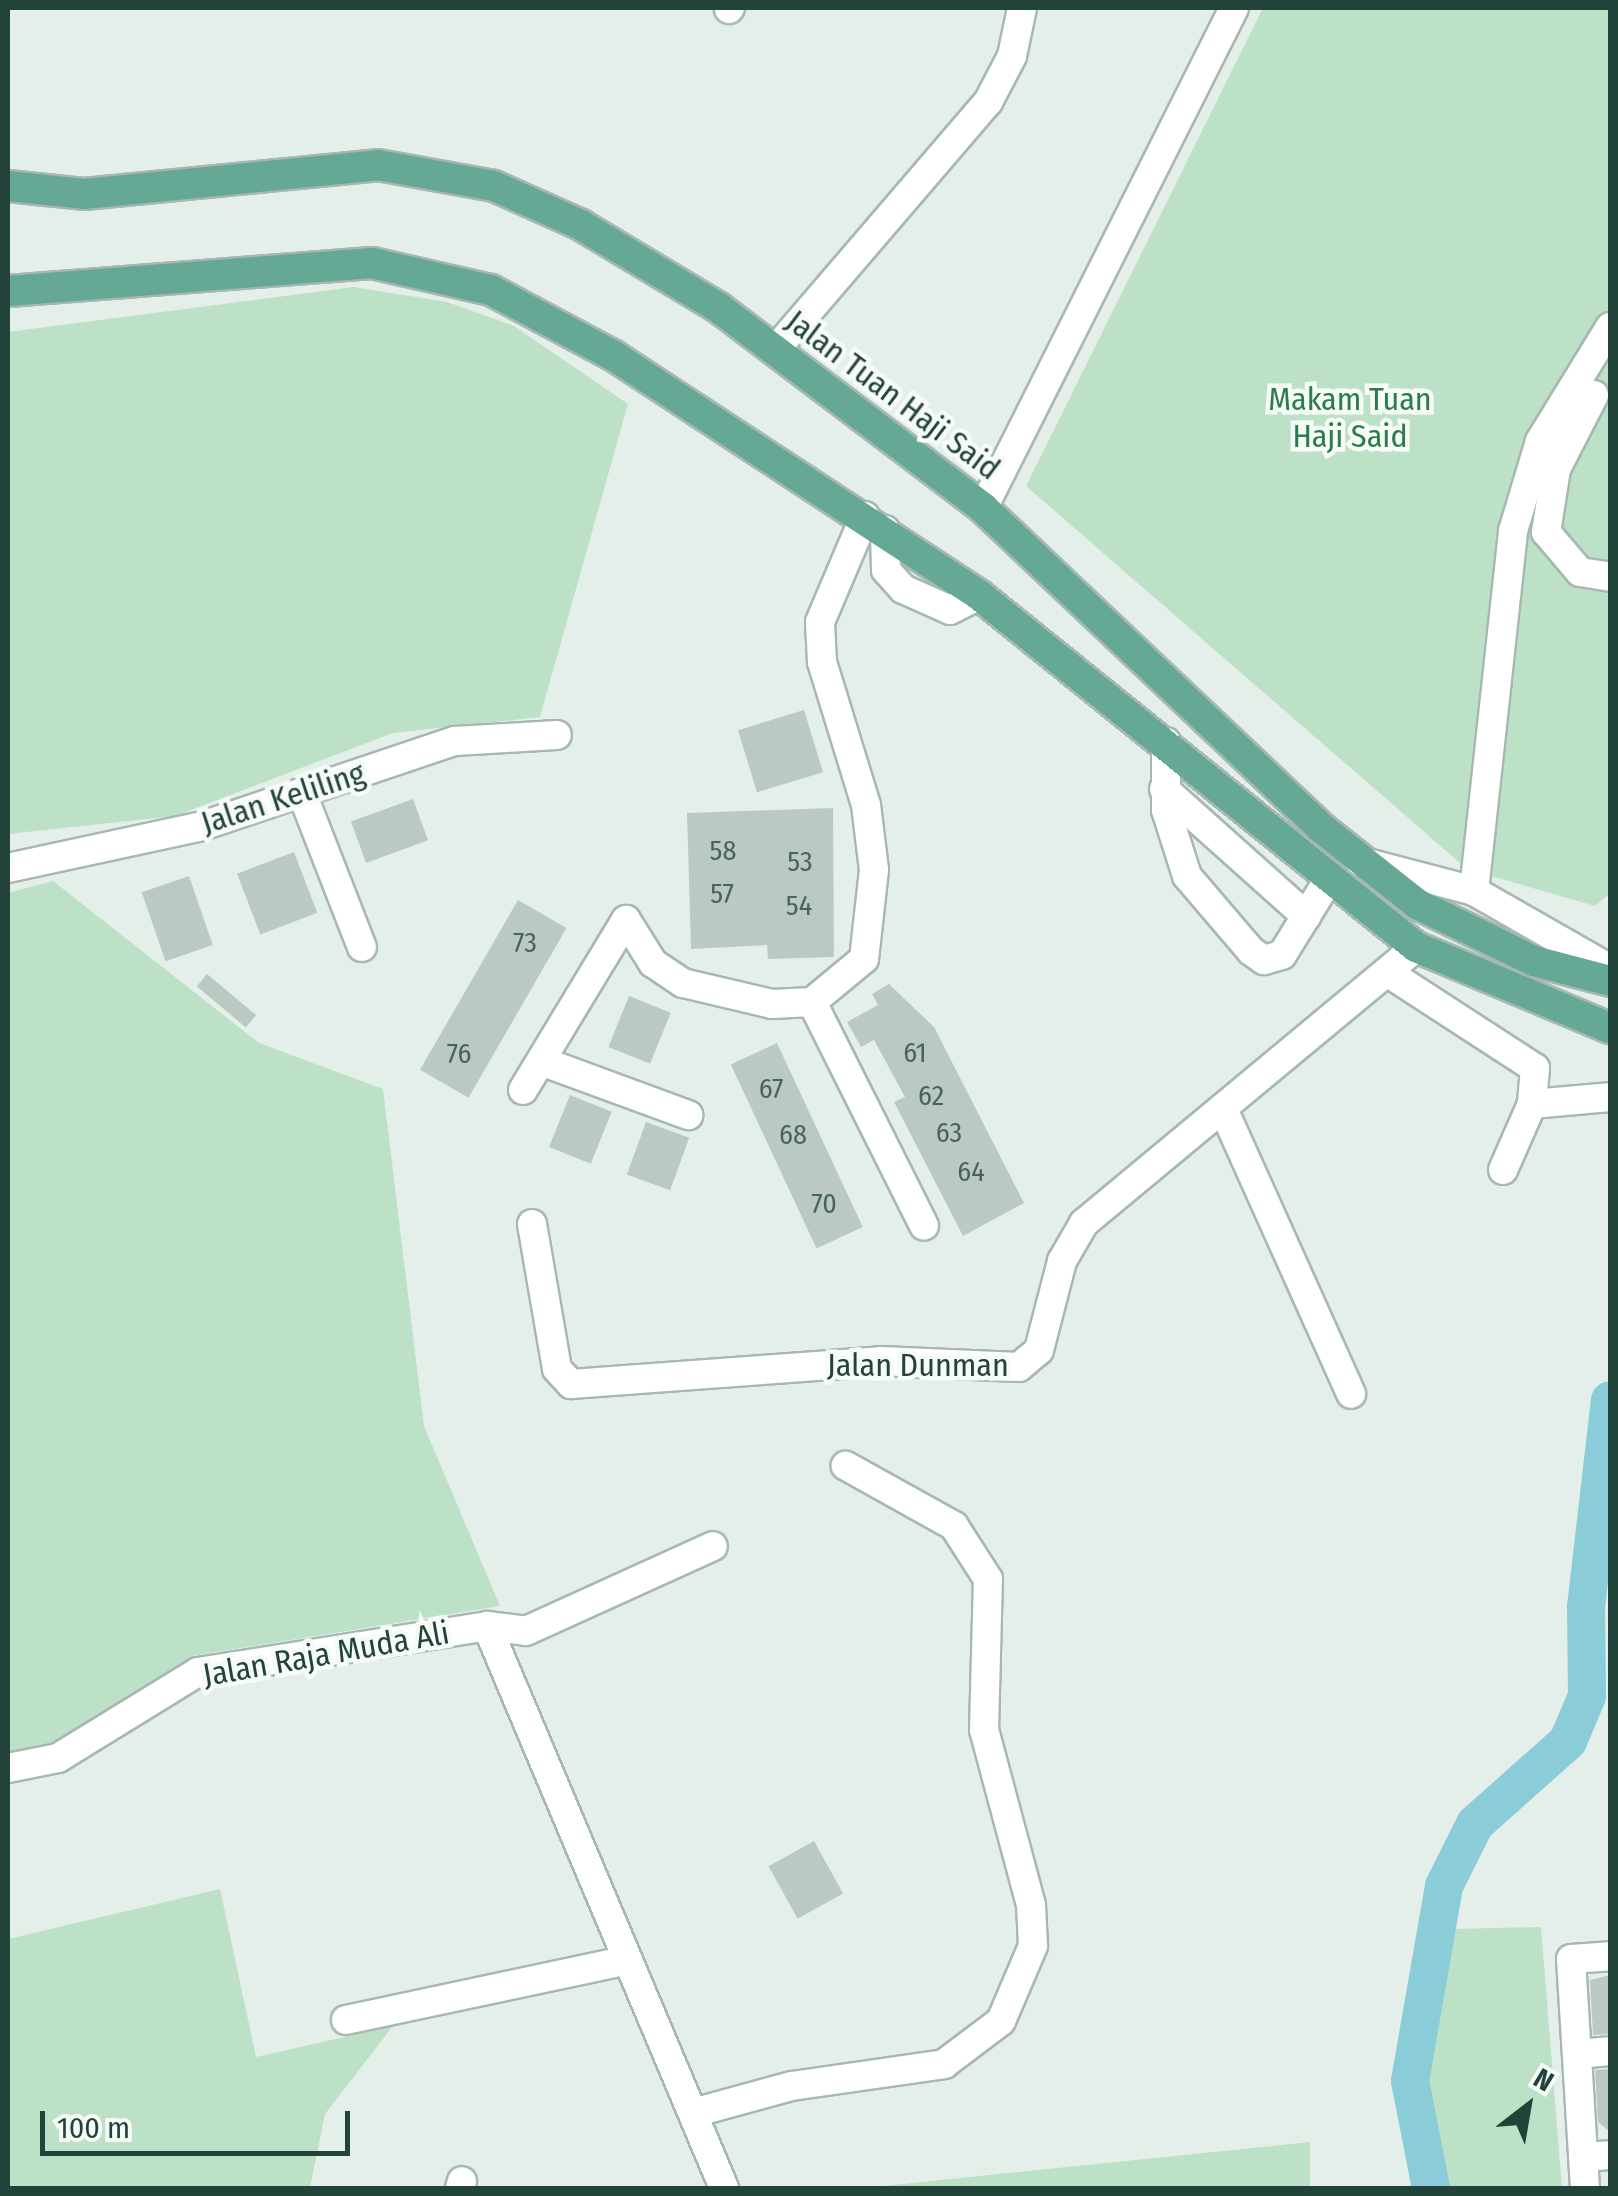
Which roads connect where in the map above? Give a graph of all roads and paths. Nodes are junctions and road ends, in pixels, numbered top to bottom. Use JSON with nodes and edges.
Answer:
{"nodes":[{"id":1,"x":1022,"y":8,"type":"edge"},
{"id":2,"x":1234,"y":8,"type":"edge"},
{"id":3,"x":8,"y":186,"type":"edge"},
{"id":4,"x":8,"y":291,"type":"edge"},
{"id":5,"x":1610,"y":327,"type":"edge"},
{"id":6,"x":776,"y":349,"type":"junction"},
{"id":7,"x":1572,"y":377,"type":"junction"},
{"id":8,"x":1602,"y":402,"type":"edge"},
{"id":9,"x":983,"y":508,"type":"junction"},
{"id":10,"x":875,"y":523,"type":"junction"},
{"id":11,"x":1513,"y":530,"type":"junction"},
{"id":12,"x":1546,"y":532,"type":"junction"},
{"id":13,"x":1610,"y":576,"type":"edge"},
{"id":14,"x":558,"y":735,"type":"dead end"},
{"id":15,"x":1166,"y":742,"type":"junction"},
{"id":16,"x":1164,"y":788,"type":"junction"},
{"id":17,"x":303,"y":796,"type":"junction"},
{"id":18,"x":1359,"y":860,"type":"junction"},
{"id":19,"x":8,"y":868,"type":"edge"},
{"id":20,"x":1329,"y":879,"type":"junction"},
{"id":21,"x":1474,"y":892,"type":"junction"},
{"id":22,"x":1306,"y":916,"type":"junction"},
{"id":23,"x":362,"y":947,"type":"dead end"},
{"id":24,"x":1416,"y":947,"type":"junction"},
{"id":25,"x":1610,"y":969,"type":"edge"},
{"id":26,"x":1390,"y":974,"type":"junction"},
{"id":27,"x":1610,"y":981,"type":"edge"},
{"id":28,"x":812,"y":1002,"type":"junction"},
{"id":29,"x":1610,"y":1028,"type":"edge"},
{"id":30,"x":541,"y":1061,"type":"junction"},
{"id":31,"x":524,"y":1090,"type":"dead end"},
{"id":32,"x":1610,"y":1097,"type":"edge"},
{"id":33,"x":1532,"y":1104,"type":"junction"},
{"id":34,"x":1224,"y":1111,"type":"junction"},
{"id":35,"x":688,"y":1115,"type":"dead end"},
{"id":36,"x":1503,"y":1170,"type":"dead end"},
{"id":37,"x":532,"y":1224,"type":"dead end"},
{"id":38,"x":924,"y":1226,"type":"dead end"},
{"id":39,"x":1351,"y":1394,"type":"dead end"},
{"id":40,"x":846,"y":1466,"type":"dead end"},
{"id":41,"x":713,"y":1546,"type":"dead end"},
{"id":42,"x":487,"y":1626,"type":"junction"},
{"id":43,"x":8,"y":1768,"type":"edge"},
{"id":44,"x":1610,"y":1956,"type":"edge"},
{"id":45,"x":628,"y":1960,"type":"junction"},
{"id":46,"x":346,"y":2020,"type":"dead end"},
{"id":47,"x":1610,"y":2051,"type":"edge"},
{"id":48,"x":1577,"y":2054,"type":"junction"},
{"id":49,"x":693,"y":2113,"type":"junction"},
{"id":50,"x":1597,"y":2156,"type":"edge"},
{"id":51,"x":724,"y":2188,"type":"edge"},
{"id":52,"x":1585,"y":2188,"type":"edge"}],
"edges":[{"from":1,"to":6,"type":"street"},
{"from":2,"to":9,"type":"street"},
{"from":3,"to":6,"type":"main road","name":"Jalan Tuan Haji Said"},
{"from":4,"to":10,"type":"main road"},
{"from":5,"to":7,"type":"street"},
{"from":6,"to":9,"type":"main road","name":"Jalan Tuan Haji Said"},
{"from":7,"to":8,"type":"street"},
{"from":7,"to":11,"type":"street"},
{"from":8,"to":12,"type":"street"},
{"from":9,"to":18,"type":"main road","name":"Jalan Tuan Haji Said"},
{"from":10,"to":15,"type":"main road"},
{"from":10,"to":28,"type":"street"},
{"from":11,"to":12,"type":"street"},
{"from":11,"to":21,"type":"street"},
{"from":12,"to":13,"type":"street"},
{"from":14,"to":17,"type":"street","name":"Jalan Keliling"},
{"from":15,"to":16,"type":"street"},
{"from":15,"to":20,"type":"main road"},
{"from":16,"to":22,"type":"street"},
{"from":16,"to":22,"type":"street"},
{"from":17,"to":19,"type":"street","name":"Jalan Keliling"},
{"from":17,"to":23,"type":"street"},
{"from":18,"to":21,"type":"street"},
{"from":18,"to":27,"type":"main road","name":"Jalan Tuan Haji Said"},
{"from":20,"to":22,"type":"street"},
{"from":20,"to":24,"type":"main road"},
{"from":21,"to":25,"type":"street"},
{"from":24,"to":26,"type":"street","name":"Jalan Dunman"},
{"from":24,"to":29,"type":"main road"},
{"from":26,"to":33,"type":"street"},
{"from":26,"to":34,"type":"street","name":"Jalan Dunman"},
{"from":28,"to":30,"type":"street"},
{"from":28,"to":38,"type":"street"},
{"from":30,"to":31,"type":"street"},
{"from":30,"to":35,"type":"street"},
{"from":32,"to":33,"type":"street"},
{"from":33,"to":36,"type":"street"},
{"from":34,"to":37,"type":"street","name":"Jalan Dunman"},
{"from":34,"to":39,"type":"street"},
{"from":40,"to":49,"type":"street"},
{"from":41,"to":42,"type":"street","name":"Jalan Raja Muda Ali"},
{"from":42,"to":43,"type":"street","name":"Jalan Raja Muda Ali"},
{"from":42,"to":45,"type":"street","name":"Jalan Raja Muda Ali"},
{"from":44,"to":48,"type":"street"},
{"from":45,"to":46,"type":"street"},
{"from":45,"to":49,"type":"street","name":"Jalan Raja Muda Ali"},
{"from":47,"to":48,"type":"street"},
{"from":48,"to":50,"type":"street"},
{"from":49,"to":51,"type":"street","name":"Jalan Raja Muda Ali"},
{"from":50,"to":52,"type":"street"}]}
